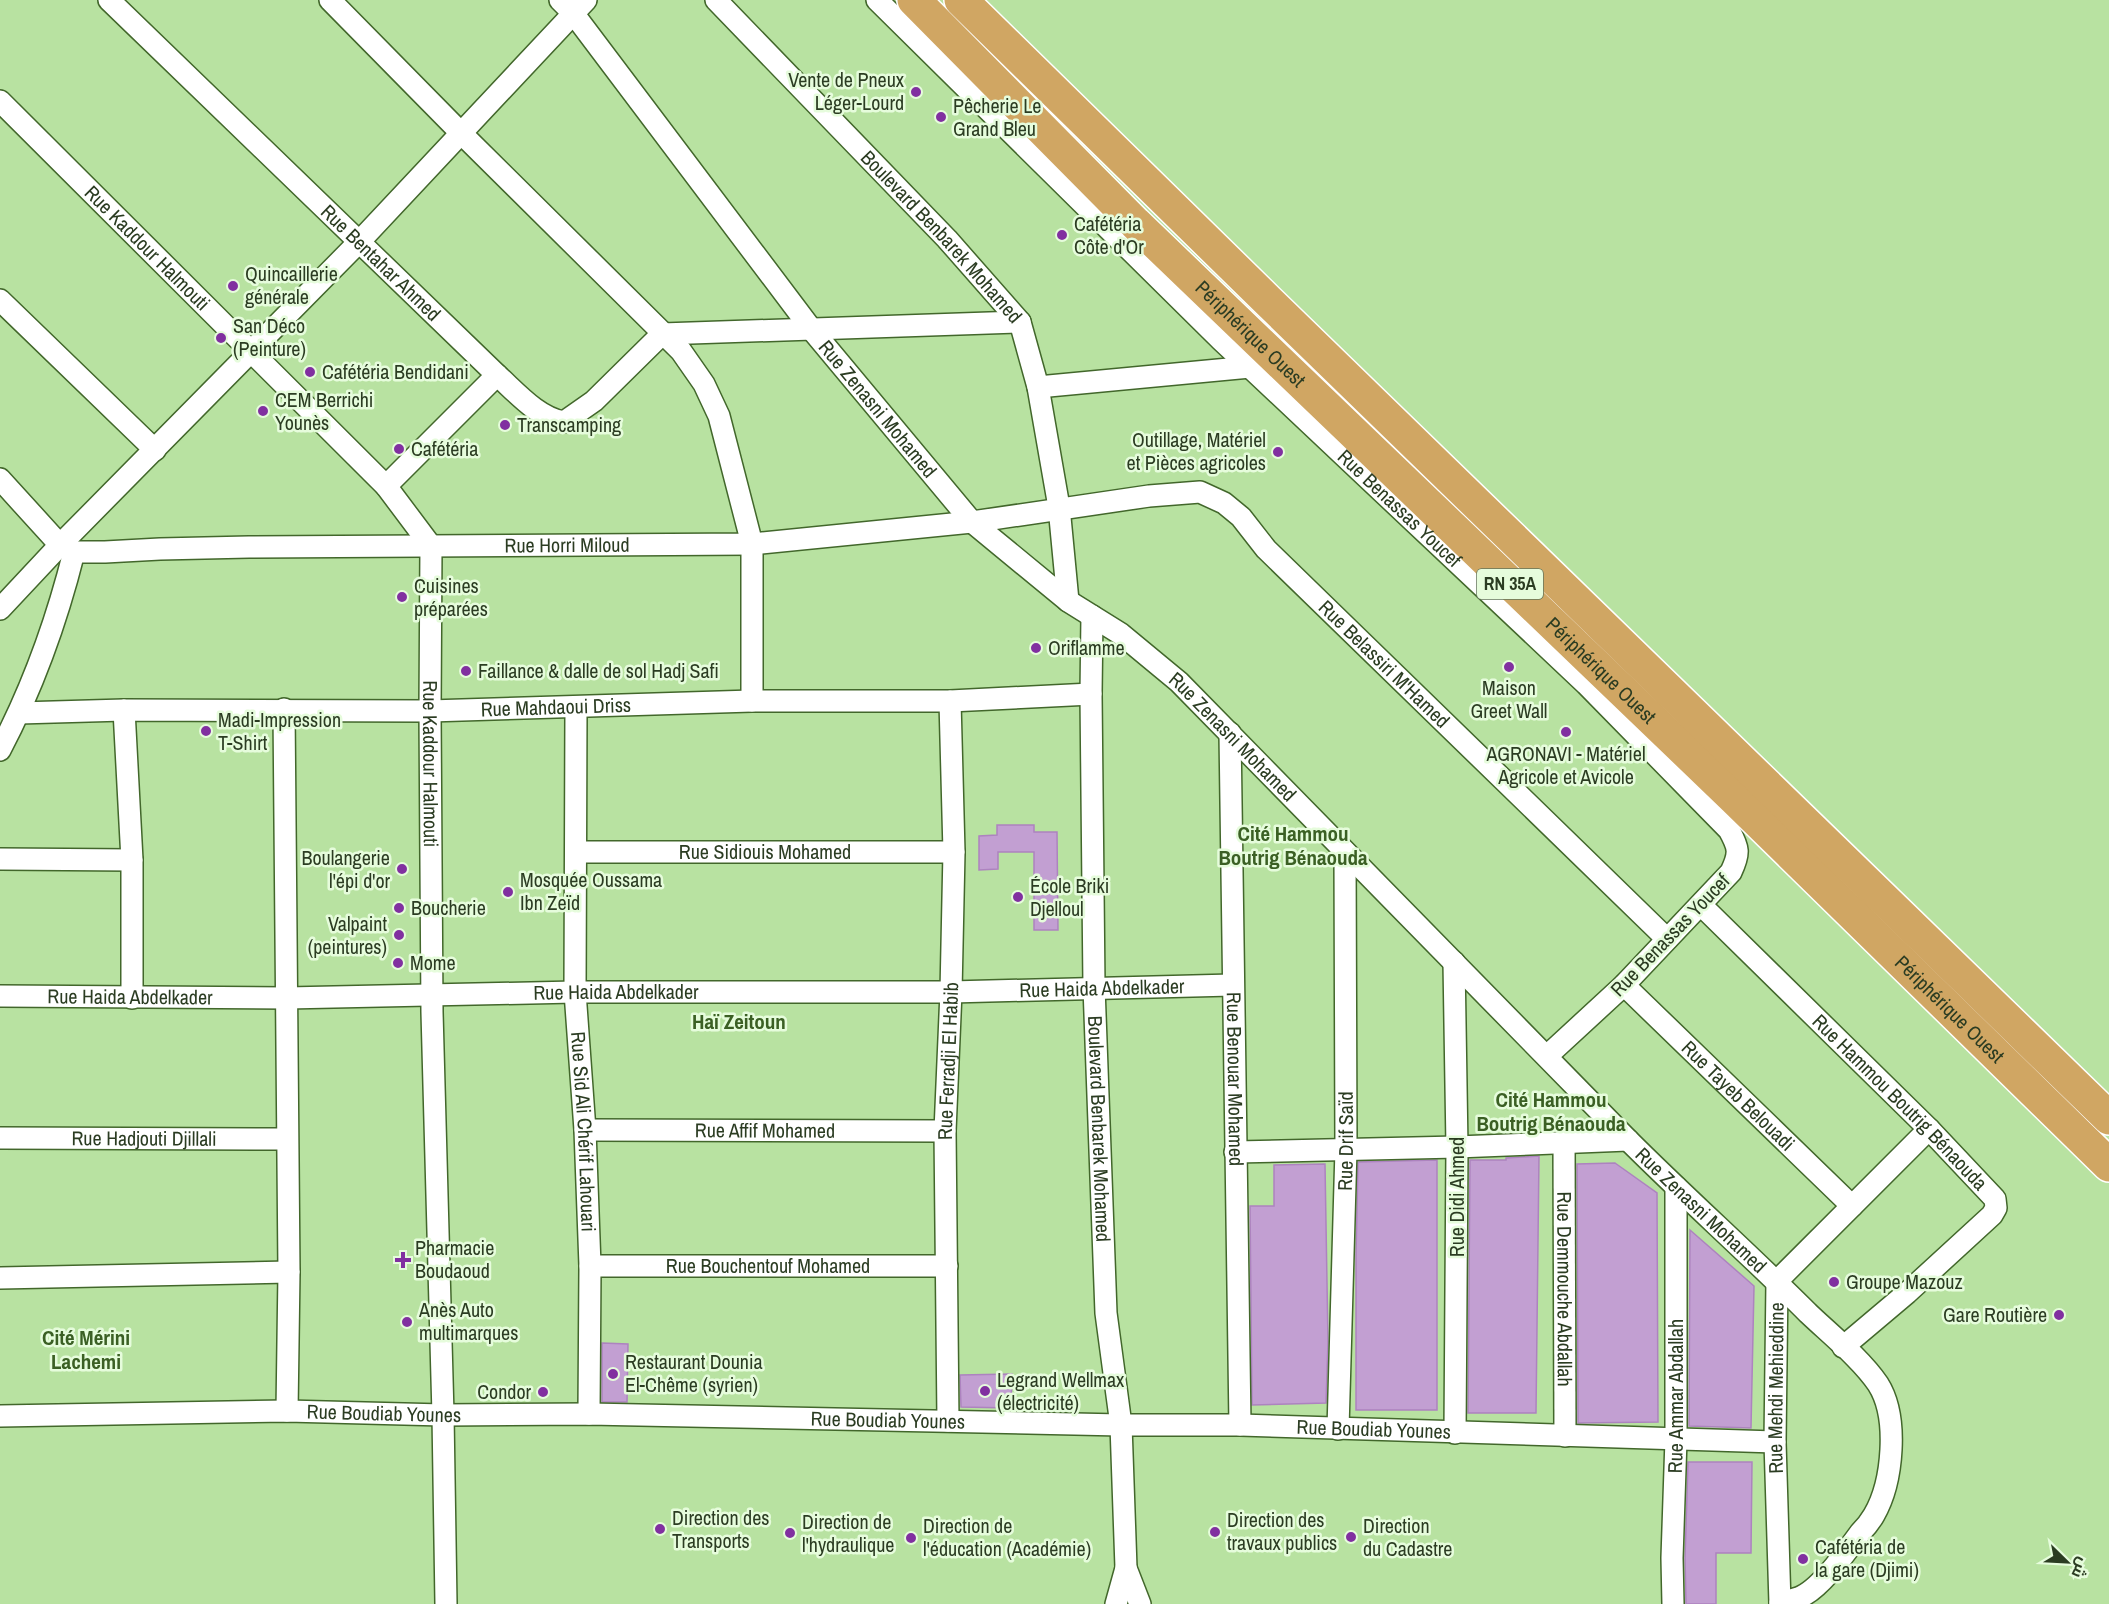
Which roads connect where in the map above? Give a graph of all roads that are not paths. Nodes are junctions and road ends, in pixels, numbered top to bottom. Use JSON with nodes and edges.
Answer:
{"nodes":[{"id":1,"x":109,"y":0,"type":"edge"},
{"id":2,"x":330,"y":0,"type":"edge"},
{"id":3,"x":716,"y":0,"type":"edge"},
{"id":4,"x":877,"y":0,"type":"edge"},
{"id":5,"x":914,"y":0,"type":"edge"},
{"id":6,"x":961,"y":0,"type":"edge"},
{"id":7,"x":573,"y":4,"type":"edge"},
{"id":8,"x":0,"y":101,"type":"edge"},
{"id":9,"x":461,"y":133,"type":"junction"},
{"id":10,"x":359,"y":242,"type":"junction"},
{"id":11,"x":0,"y":300,"type":"edge"},
{"id":12,"x":1020,"y":322,"type":"junction"},
{"id":13,"x":812,"y":330,"type":"junction"},
{"id":14,"x":662,"y":334,"type":"junction"},
{"id":15,"x":252,"y":350,"type":"junction"},
{"id":16,"x":1250,"y":367,"type":"junction"},
{"id":17,"x":497,"y":375,"type":"junction"},
{"id":18,"x":1038,"y":387,"type":"junction"},
{"id":19,"x":155,"y":450,"type":"junction"},
{"id":20,"x":0,"y":479,"type":"edge"},
{"id":21,"x":386,"y":486,"type":"junction"},
{"id":22,"x":1059,"y":507,"type":"junction"},
{"id":23,"x":972,"y":522,"type":"junction"},
{"id":24,"x":752,"y":544,"type":"junction"},
{"id":25,"x":431,"y":546,"type":"junction"},
{"id":26,"x":67,"y":548,"type":"junction"},
{"id":27,"x":1068,"y":601,"type":"junction"},
{"id":28,"x":0,"y":609,"type":"edge"},
{"id":29,"x":1092,"y":616,"type":"junction"},
{"id":30,"x":1091,"y":694,"type":"junction"},
{"id":31,"x":752,"y":701,"type":"junction"},
{"id":32,"x":950,"y":701,"type":"junction"},
{"id":33,"x":576,"y":708,"type":"junction"},
{"id":34,"x":284,"y":709,"type":"junction"},
{"id":35,"x":124,"y":710,"type":"junction"},
{"id":36,"x":430,"y":711,"type":"junction"},
{"id":37,"x":20,"y":713,"type":"junction"},
{"id":38,"x":1230,"y":733,"type":"junction"},
{"id":39,"x":0,"y":750,"type":"edge"},
{"id":40,"x":576,"y":852,"type":"junction"},
{"id":41,"x":954,"y":852,"type":"junction"},
{"id":42,"x":1345,"y":852,"type":"junction"},
{"id":43,"x":0,"y":860,"type":"edge"},
{"id":44,"x":132,"y":860,"type":"junction"},
{"id":45,"x":1701,"y":905,"type":"junction"},
{"id":46,"x":1667,"y":939,"type":"junction"},
{"id":47,"x":1454,"y":962,"type":"junction"},
{"id":48,"x":1232,"y":985,"type":"junction"},
{"id":49,"x":1624,"y":985,"type":"junction"},
{"id":50,"x":1094,"y":987,"type":"junction"},
{"id":51,"x":575,"y":992,"type":"junction"},
{"id":52,"x":951,"y":992,"type":"junction"},
{"id":53,"x":432,"y":993,"type":"junction"},
{"id":54,"x":0,"y":996,"type":"edge"},
{"id":55,"x":132,"y":998,"type":"junction"},
{"id":56,"x":286,"y":998,"type":"junction"},
{"id":57,"x":1547,"y":1056,"type":"junction"},
{"id":58,"x":2109,"y":1118,"type":"edge"},
{"id":59,"x":1929,"y":1129,"type":"junction"},
{"id":60,"x":585,"y":1130,"type":"junction"},
{"id":61,"x":945,"y":1131,"type":"junction"},
{"id":62,"x":0,"y":1138,"type":"edge"},
{"id":63,"x":287,"y":1139,"type":"junction"},
{"id":64,"x":1628,"y":1140,"type":"junction"},
{"id":65,"x":1564,"y":1142,"type":"junction"},
{"id":66,"x":1457,"y":1148,"type":"junction"},
{"id":67,"x":1346,"y":1149,"type":"junction"},
{"id":68,"x":1235,"y":1152,"type":"junction"},
{"id":69,"x":2109,"y":1165,"type":"edge"},
{"id":70,"x":1676,"y":1187,"type":"junction"},
{"id":71,"x":1852,"y":1206,"type":"junction"},
{"id":72,"x":590,"y":1266,"type":"junction"},
{"id":73,"x":947,"y":1266,"type":"junction"},
{"id":74,"x":289,"y":1272,"type":"junction"},
{"id":75,"x":0,"y":1278,"type":"edge"},
{"id":76,"x":1777,"y":1281,"type":"junction"},
{"id":77,"x":1843,"y":1347,"type":"junction"},
{"id":78,"x":287,"y":1411,"type":"junction"},
{"id":79,"x":589,"y":1414,"type":"junction"},
{"id":80,"x":443,"y":1415,"type":"junction"},
{"id":81,"x":0,"y":1416,"type":"edge"},
{"id":82,"x":948,"y":1421,"type":"junction"},
{"id":83,"x":1122,"y":1425,"type":"junction"},
{"id":84,"x":1240,"y":1425,"type":"junction"},
{"id":85,"x":1338,"y":1429,"type":"junction"},
{"id":86,"x":1455,"y":1433,"type":"junction"},
{"id":87,"x":1565,"y":1436,"type":"junction"},
{"id":88,"x":1676,"y":1439,"type":"junction"},
{"id":89,"x":1775,"y":1442,"type":"junction"},
{"id":90,"x":1126,"y":1568,"type":"junction"},
{"id":91,"x":1780,"y":1603,"type":"edge"},
{"id":92,"x":446,"y":1604,"type":"edge"},
{"id":93,"x":1116,"y":1604,"type":"edge"},
{"id":94,"x":1140,"y":1604,"type":"edge"},
{"id":95,"x":1673,"y":1604,"type":"edge"}],
"edges":[{"from":1,"to":10,"type":"street","name":"Rue Bentahar Ahmed"},
{"from":2,"to":9,"type":"street"},
{"from":3,"to":12,"type":"street","name":"Boulevard Benbarek Mohamed"},
{"from":4,"to":16,"type":"street","name":"Rue Benassas Youcef"},
{"from":5,"to":69,"type":"highway","name":"Périphérique Ouest","number":"RN 35A"},
{"from":6,"to":58,"type":"highway","name":"Périphérique Ouest","number":"RN 35A"},
{"from":7,"to":9,"type":"street"},
{"from":7,"to":13,"type":"street","name":"Rue Zenasni Mohamed"},
{"from":8,"to":15,"type":"street","name":"Rue Kaddour Halmouti"},
{"from":9,"to":10,"type":"street"},
{"from":9,"to":14,"type":"street"},
{"from":10,"to":15,"type":"street"},
{"from":10,"to":17,"type":"street","name":"Rue Bentahar Ahmed"},
{"from":11,"to":19,"type":"street"},
{"from":12,"to":13,"type":"street"},
{"from":12,"to":18,"type":"street","name":"Boulevard Benbarek Mohamed"},
{"from":13,"to":14,"type":"street"},
{"from":13,"to":23,"type":"street","name":"Rue Zenasni Mohamed"},
{"from":14,"to":17,"type":"street","name":"Rue Bentahar Ahmed"},
{"from":14,"to":24,"type":"street"},
{"from":15,"to":19,"type":"street"},
{"from":15,"to":21,"type":"street","name":"Rue Kaddour Halmouti"},
{"from":16,"to":18,"type":"street"},
{"from":16,"to":45,"type":"street","name":"Rue Benassas Youcef"},
{"from":17,"to":21,"type":"street"},
{"from":18,"to":22,"type":"street","name":"Boulevard Benbarek Mohamed"},
{"from":19,"to":26,"type":"street"},
{"from":20,"to":26,"type":"street"},
{"from":21,"to":25,"type":"street","name":"Rue Kaddour Halmouti"},
{"from":22,"to":23,"type":"street","name":"Rue Horri Miloud"},
{"from":22,"to":27,"type":"street","name":"Boulevard Benbarek Mohamed"},
{"from":22,"to":46,"type":"street","name":"Rue Belassiri M'Hamed"},
{"from":23,"to":24,"type":"street","name":"Rue Horri Miloud"},
{"from":23,"to":27,"type":"street","name":"Rue Zenasni Mohamed"},
{"from":24,"to":25,"type":"street","name":"Rue Horri Miloud"},
{"from":24,"to":31,"type":"street"},
{"from":25,"to":26,"type":"street","name":"Rue Horri Miloud"},
{"from":25,"to":36,"type":"street","name":"Rue Kaddour Halmouti"},
{"from":26,"to":28,"type":"street"},
{"from":26,"to":37,"type":"street"},
{"from":27,"to":29,"type":"street","name":"Rue Zenasni Mohamed"},
{"from":29,"to":30,"type":"street","name":"Boulevard Benbarek Mohamed"},
{"from":29,"to":38,"type":"street","name":"Rue Zenasni Mohamed"},
{"from":30,"to":32,"type":"street","name":"Rue Mahdaoui Driss"},
{"from":30,"to":50,"type":"street","name":"Boulevard Benbarek Mohamed"},
{"from":31,"to":32,"type":"street","name":"Rue Mahdaoui Driss"},
{"from":31,"to":33,"type":"street","name":"Rue Mahdaoui Driss"},
{"from":32,"to":41,"type":"street","name":"Rue Ferradji El Habib"},
{"from":33,"to":36,"type":"street","name":"Rue Mahdaoui Driss"},
{"from":33,"to":40,"type":"street","name":"Rue Sid Ali Chérif Lahouari"},
{"from":34,"to":35,"type":"street","name":"Rue Mahdaoui Driss"},
{"from":34,"to":36,"type":"street","name":"Rue Mahdaoui Driss"},
{"from":34,"to":56,"type":"street"},
{"from":35,"to":37,"type":"street","name":"Rue Mahdaoui Driss"},
{"from":35,"to":44,"type":"street"},
{"from":36,"to":53,"type":"street","name":"Rue Kaddour Halmouti"},
{"from":37,"to":39,"type":"street"},
{"from":38,"to":42,"type":"street","name":"Rue Zenasni Mohamed"},
{"from":38,"to":48,"type":"street","name":"Rue Benouar Mohamed"},
{"from":40,"to":41,"type":"street","name":"Rue Sidiouis Mohamed"},
{"from":40,"to":51,"type":"street","name":"Rue Sid Ali Chérif Lahouari"},
{"from":41,"to":52,"type":"street","name":"Rue Ferradji El Habib"},
{"from":42,"to":47,"type":"street","name":"Rue Zenasni Mohamed"},
{"from":42,"to":67,"type":"street","name":"Rue Drif Saïd"},
{"from":43,"to":44,"type":"street"},
{"from":44,"to":55,"type":"street"},
{"from":45,"to":46,"type":"street","name":"Rue Benassas Youcef"},
{"from":45,"to":59,"type":"street","name":"Rue Hammou Boutrig Bénaouda"},
{"from":46,"to":49,"type":"street","name":"Rue Benassas Youcef"},
{"from":47,"to":57,"type":"street","name":"Rue Zenasni Mohamed"},
{"from":47,"to":66,"type":"street","name":"Rue Didi Ahmed"},
{"from":48,"to":50,"type":"street","name":"Rue Haida Abdelkader"},
{"from":48,"to":68,"type":"street","name":"Rue Benouar Mohamed"},
{"from":49,"to":57,"type":"street","name":"Rue Benassas Youcef"},
{"from":49,"to":71,"type":"street","name":"Rue Tayeb Belouadi"},
{"from":50,"to":52,"type":"street","name":"Rue Haida Abdelkader"},
{"from":50,"to":83,"type":"street","name":"Boulevard Benbarek Mohamed"},
{"from":51,"to":52,"type":"street","name":"Rue Haida Abdelkader"},
{"from":51,"to":53,"type":"street","name":"Rue Haida Abdelkader"},
{"from":51,"to":60,"type":"street","name":"Rue Sid Ali Chérif Lahouari"},
{"from":52,"to":61,"type":"street","name":"Rue Ferradji El Habib"},
{"from":53,"to":56,"type":"street","name":"Rue Haida Abdelkader"},
{"from":53,"to":80,"type":"street","name":"Rue Kaddour Halmouti"},
{"from":54,"to":55,"type":"street","name":"Rue Haida Abdelkader"},
{"from":55,"to":56,"type":"street","name":"Rue Haida Abdelkader"},
{"from":56,"to":63,"type":"street"},
{"from":57,"to":64,"type":"street","name":"Rue Zenasni Mohamed"},
{"from":59,"to":71,"type":"street","name":"Rue Mehdi Mehieddine"},
{"from":59,"to":77,"type":"street","name":"Rue Hammou Boutrig Bénaouda"},
{"from":60,"to":61,"type":"street","name":"Rue Affif Mohamed"},
{"from":60,"to":72,"type":"street","name":"Rue Sid Ali Chérif Lahouari"},
{"from":61,"to":73,"type":"street","name":"Rue Ferradji El Habib"},
{"from":62,"to":63,"type":"street","name":"Rue Hadjouti Djillali"},
{"from":63,"to":74,"type":"street"},
{"from":64,"to":65,"type":"street"},
{"from":64,"to":70,"type":"street","name":"Rue Zenasni Mohamed"},
{"from":65,"to":66,"type":"street"},
{"from":65,"to":87,"type":"street","name":"Rue Demmouche Abdallah"},
{"from":66,"to":67,"type":"street"},
{"from":66,"to":86,"type":"street","name":"Rue Didi Ahmed"},
{"from":67,"to":68,"type":"street"},
{"from":67,"to":85,"type":"street","name":"Rue Drif Saïd"},
{"from":68,"to":84,"type":"street","name":"Rue Benouar Mohamed"},
{"from":70,"to":76,"type":"street","name":"Rue Zenasni Mohamed"},
{"from":70,"to":88,"type":"street","name":"Rue Ammar Abdallah"},
{"from":71,"to":76,"type":"street","name":"Rue Mehdi Mehieddine"},
{"from":72,"to":73,"type":"street","name":"Rue Bouchentouf Mohamed"},
{"from":72,"to":79,"type":"street","name":"Rue Sid Ali Chérif Lahouari"},
{"from":73,"to":82,"type":"street","name":"Rue Ferradji El Habib"},
{"from":74,"to":75,"type":"street"},
{"from":74,"to":78,"type":"street"},
{"from":76,"to":77,"type":"street","name":"Rue Zenasni Mohamed"},
{"from":76,"to":89,"type":"street","name":"Rue Mehdi Mehieddine"},
{"from":77,"to":91,"type":"street","name":"Rue Zenasni Mohamed"},
{"from":78,"to":80,"type":"street","name":"Rue Boudiab Younes"},
{"from":78,"to":81,"type":"street","name":"Rue Boudiab Younes"},
{"from":79,"to":80,"type":"street","name":"Rue Boudiab Younes"},
{"from":79,"to":82,"type":"street","name":"Rue Boudiab Younes"},
{"from":80,"to":92,"type":"street","name":"Rue Kaddour Halmouti"},
{"from":82,"to":83,"type":"street","name":"Rue Boudiab Younes"},
{"from":83,"to":84,"type":"street","name":"Rue Boudiab Younes"},
{"from":83,"to":90,"type":"street","name":"Boulevard Benbarek Mohamed"},
{"from":84,"to":85,"type":"street","name":"Rue Boudiab Younes"},
{"from":85,"to":86,"type":"street","name":"Rue Boudiab Younes"},
{"from":86,"to":87,"type":"street","name":"Rue Boudiab Younes"},
{"from":87,"to":88,"type":"street","name":"Rue Boudiab Younes"},
{"from":88,"to":89,"type":"street","name":"Rue Boudiab Younes"},
{"from":88,"to":95,"type":"street","name":"Rue Ammar Abdallah"},
{"from":89,"to":91,"type":"street","name":"Rue Mehdi Mehieddine"},
{"from":90,"to":93,"type":"street","name":"Boulevard Benbarek Mohamed"},
{"from":90,"to":94,"type":"street","name":"Boulevard Benbarek Mohamed"}]}
